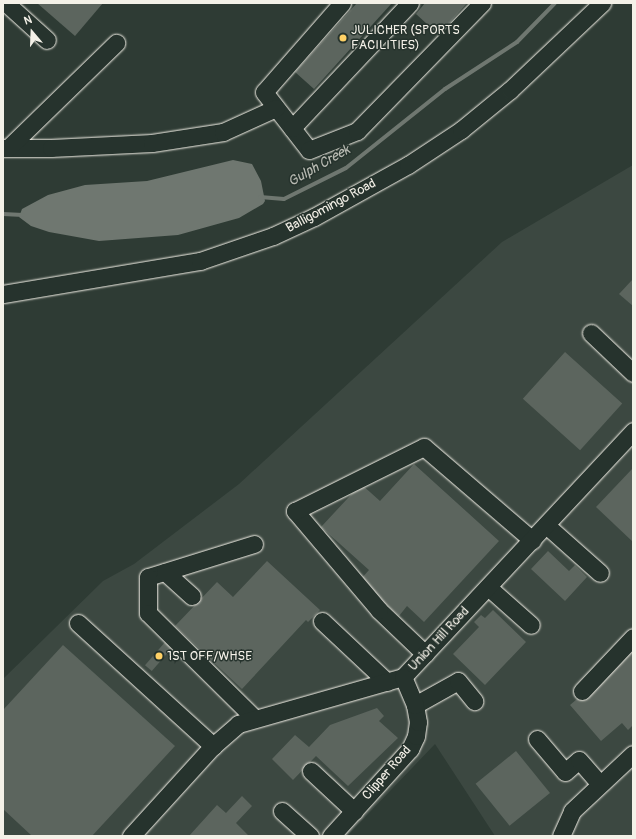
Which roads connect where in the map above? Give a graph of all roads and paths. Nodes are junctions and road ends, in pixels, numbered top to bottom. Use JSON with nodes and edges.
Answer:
{"nodes":[{"id":1,"x":6,"y":3,"type":"edge"},
{"id":2,"x":342,"y":3,"type":"edge"},
{"id":3,"x":410,"y":3,"type":"edge"},
{"id":4,"x":482,"y":3,"type":"edge"},
{"id":5,"x":602,"y":3,"type":"edge"},
{"id":6,"x":47,"y":40,"type":"dead end"},
{"id":7,"x":116,"y":43,"type":"dead end"},
{"id":8,"x":276,"y":108,"type":"junction"},
{"id":9,"x":292,"y":128,"type":"junction"},
{"id":10,"x":6,"y":148,"type":"edge"},
{"id":11,"x":3,"y":294,"type":"edge"},
{"id":12,"x":591,"y":333,"type":"dead end"},
{"id":13,"x":633,"y":373,"type":"edge"},
{"id":14,"x":633,"y":431,"type":"edge"},
{"id":15,"x":546,"y":525,"type":"junction"},
{"id":16,"x":532,"y":540,"type":"junction"},
{"id":17,"x":254,"y":544,"type":"dead end"},
{"id":18,"x":166,"y":572,"type":"junction"},
{"id":19,"x":600,"y":573,"type":"dead end"},
{"id":20,"x":488,"y":587,"type":"junction"},
{"id":21,"x":192,"y":596,"type":"dead end"},
{"id":22,"x":322,"y":621,"type":"dead end"},
{"id":23,"x":78,"y":623,"type":"dead end"},
{"id":24,"x":531,"y":624,"type":"dead end"},
{"id":25,"x":633,"y":637,"type":"edge"},
{"id":26,"x":425,"y":654,"type":"junction"},
{"id":27,"x":403,"y":677,"type":"junction"},
{"id":28,"x":387,"y":682,"type":"junction"},
{"id":29,"x":582,"y":691,"type":"dead end"},
{"id":30,"x":474,"y":701,"type":"dead end"},
{"id":31,"x":415,"y":705,"type":"junction"},
{"id":32,"x":254,"y":718,"type":"junction"},
{"id":33,"x":537,"y":739,"type":"dead end"},
{"id":34,"x":214,"y":746,"type":"junction"},
{"id":35,"x":633,"y":754,"type":"edge"},
{"id":36,"x":312,"y":771,"type":"dead end"},
{"id":37,"x":600,"y":784,"type":"junction"},
{"id":38,"x":282,"y":811,"type":"dead end"},
{"id":39,"x":354,"y":811,"type":"junction"},
{"id":40,"x":131,"y":836,"type":"edge"},
{"id":41,"x":310,"y":836,"type":"edge"},
{"id":42,"x":331,"y":836,"type":"edge"},
{"id":43,"x":560,"y":836,"type":"edge"}],
"edges":[{"from":1,"to":6,"type":"street"},
{"from":2,"to":8,"type":"street"},
{"from":3,"to":9,"type":"street"},
{"from":4,"to":9,"type":"street"},
{"from":5,"to":11,"type":"street","name":"Balligomingo Road"},
{"from":7,"to":10,"type":"street"},
{"from":8,"to":9,"type":"street"},
{"from":8,"to":10,"type":"street"},
{"from":12,"to":13,"type":"street"},
{"from":14,"to":15,"type":"street","name":"Union Hill Road"},
{"from":15,"to":16,"type":"street","name":"Union Hill Road"},
{"from":15,"to":19,"type":"street"},
{"from":16,"to":20,"type":"street","name":"Union Hill Road"},
{"from":16,"to":26,"type":"street"},
{"from":17,"to":18,"type":"street"},
{"from":18,"to":21,"type":"street"},
{"from":18,"to":32,"type":"street"},
{"from":20,"to":24,"type":"street"},
{"from":20,"to":26,"type":"street","name":"Union Hill Road"},
{"from":22,"to":28,"type":"street"},
{"from":23,"to":34,"type":"street"},
{"from":25,"to":29,"type":"street"},
{"from":26,"to":27,"type":"street","name":"Union Hill Road"},
{"from":27,"to":28,"type":"street","name":"Union Hill Road"},
{"from":27,"to":31,"type":"street","name":"Clipper Road"},
{"from":28,"to":32,"type":"street","name":"Union Hill Road"},
{"from":30,"to":31,"type":"street"},
{"from":31,"to":39,"type":"street","name":"Clipper Road"},
{"from":32,"to":34,"type":"street","name":"Union Hill Road"},
{"from":33,"to":37,"type":"street"},
{"from":34,"to":40,"type":"street","name":"Union Hill Road"},
{"from":35,"to":37,"type":"street"},
{"from":36,"to":39,"type":"street"},
{"from":37,"to":43,"type":"street"},
{"from":38,"to":41,"type":"street"},
{"from":39,"to":42,"type":"street","name":"Clipper Road"}]}
